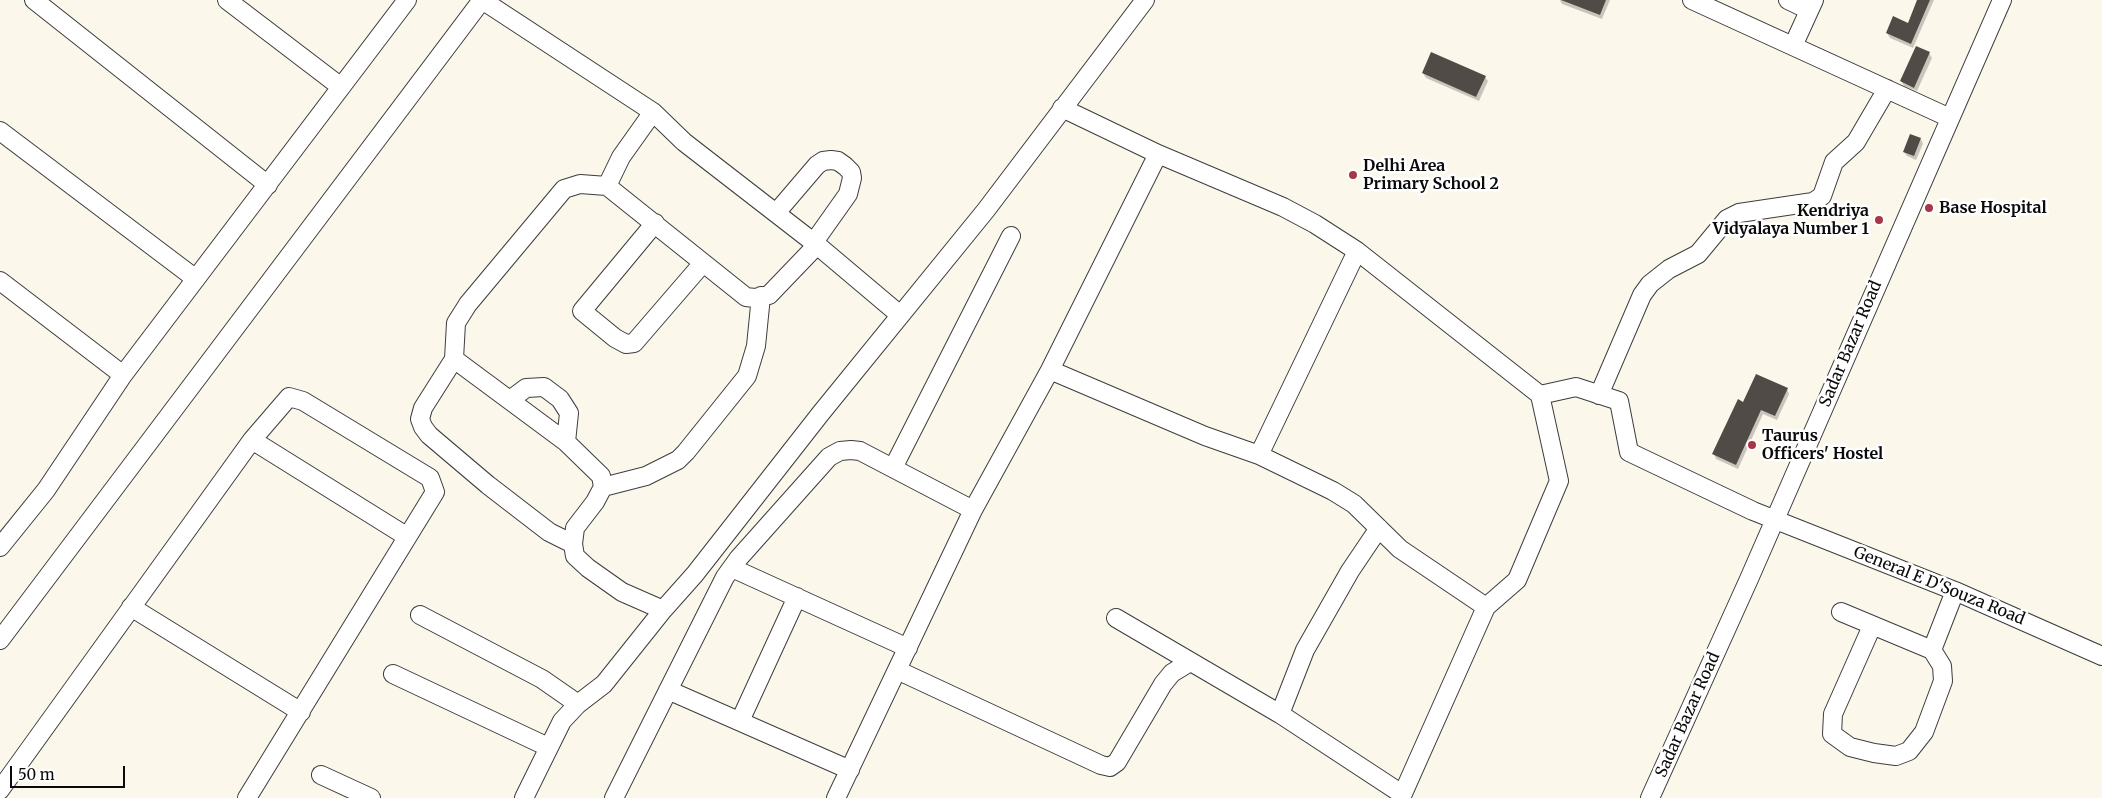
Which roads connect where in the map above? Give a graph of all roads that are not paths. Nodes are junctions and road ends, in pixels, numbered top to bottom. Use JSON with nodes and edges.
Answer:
{"nodes":[{"id":1,"x":34,"y":0,"type":"edge"},
{"id":2,"x":227,"y":0,"type":"edge"},
{"id":3,"x":407,"y":0,"type":"edge"},
{"id":4,"x":482,"y":0,"type":"edge"},
{"id":5,"x":1145,"y":0,"type":"edge"},
{"id":6,"x":1692,"y":0,"type":"edge"},
{"id":7,"x":1788,"y":0,"type":"edge"},
{"id":8,"x":2002,"y":0,"type":"edge"},
{"id":9,"x":1812,"y":5,"type":"edge"},
{"id":10,"x":1793,"y":46,"type":"junction"},
{"id":11,"x":341,"y":87,"type":"junction"},
{"id":12,"x":1887,"y":89,"type":"junction"},
{"id":13,"x":1062,"y":108,"type":"junction"},
{"id":14,"x":653,"y":112,"type":"junction"},
{"id":15,"x":1950,"y":118,"type":"junction"},
{"id":16,"x":0,"y":131,"type":"edge"},
{"id":17,"x":1158,"y":154,"type":"junction"},
{"id":18,"x":268,"y":185,"type":"junction"},
{"id":19,"x":607,"y":186,"type":"junction"},
{"id":20,"x":776,"y":213,"type":"junction"},
{"id":21,"x":655,"y":223,"type":"junction"},
{"id":22,"x":1011,"y":236,"type":"dead end"},
{"id":23,"x":816,"y":244,"type":"junction"},
{"id":24,"x":1357,"y":251,"type":"junction"},
{"id":25,"x":703,"y":263,"type":"junction"},
{"id":26,"x":196,"y":279,"type":"junction"},
{"id":27,"x":0,"y":281,"type":"edge"},
{"id":28,"x":761,"y":296,"type":"junction"},
{"id":29,"x":900,"y":315,"type":"junction"},
{"id":30,"x":454,"y":359,"type":"junction"},
{"id":31,"x":1050,"y":370,"type":"junction"},
{"id":32,"x":124,"y":375,"type":"junction"},
{"id":33,"x":1599,"y":395,"type":"junction"},
{"id":34,"x":1540,"y":396,"type":"junction"},
{"id":35,"x":510,"y":400,"type":"junction"},
{"id":36,"x":252,"y":440,"type":"junction"},
{"id":37,"x":566,"y":442,"type":"junction"},
{"id":38,"x":1259,"y":455,"type":"junction"},
{"id":39,"x":893,"y":468,"type":"junction"},
{"id":40,"x":603,"y":487,"type":"junction"},
{"id":41,"x":973,"y":510,"type":"junction"},
{"id":42,"x":1775,"y":520,"type":"junction"},
{"id":43,"x":1379,"y":528,"type":"junction"},
{"id":44,"x":406,"y":536,"type":"junction"},
{"id":45,"x":572,"y":544,"type":"junction"},
{"id":46,"x":0,"y":546,"type":"edge"},
{"id":47,"x":732,"y":568,"type":"junction"},
{"id":48,"x":1956,"y":590,"type":"junction"},
{"id":49,"x":797,"y":597,"type":"junction"},
{"id":50,"x":131,"y":607,"type":"junction"},
{"id":51,"x":1486,"y":607,"type":"junction"},
{"id":52,"x":663,"y":610,"type":"junction"},
{"id":53,"x":1841,"y":612,"type":"dead end"},
{"id":54,"x":420,"y":615,"type":"dead end"},
{"id":55,"x":1116,"y":618,"type":"dead end"},
{"id":56,"x":1872,"y":626,"type":"junction"},
{"id":57,"x":0,"y":640,"type":"edge"},
{"id":58,"x":908,"y":648,"type":"junction"},
{"id":59,"x":1932,"y":650,"type":"junction"},
{"id":60,"x":2102,"y":656,"type":"edge"},
{"id":61,"x":1190,"y":662,"type":"junction"},
{"id":62,"x":897,"y":670,"type":"junction"},
{"id":63,"x":393,"y":674,"type":"dead end"},
{"id":64,"x":668,"y":690,"type":"junction"},
{"id":65,"x":578,"y":704,"type":"junction"},
{"id":66,"x":301,"y":712,"type":"junction"},
{"id":67,"x":1280,"y":714,"type":"junction"},
{"id":68,"x":740,"y":722,"type":"junction"},
{"id":69,"x":548,"y":747,"type":"junction"},
{"id":70,"x":850,"y":770,"type":"junction"},
{"id":71,"x":321,"y":775,"type":"dead end"},
{"id":72,"x":0,"y":790,"type":"edge"},
{"id":73,"x":1401,"y":796,"type":"edge"},
{"id":74,"x":247,"y":798,"type":"edge"},
{"id":75,"x":371,"y":798,"type":"edge"},
{"id":76,"x":524,"y":798,"type":"edge"},
{"id":77,"x":614,"y":798,"type":"edge"},
{"id":78,"x":836,"y":798,"type":"edge"},
{"id":79,"x":1650,"y":798,"type":"edge"}],
"edges":[{"from":1,"to":18,"type":"street"},
{"from":2,"to":11,"type":"street"},
{"from":3,"to":11,"type":"street"},
{"from":4,"to":14,"type":"street"},
{"from":4,"to":57,"type":"street"},
{"from":5,"to":13,"type":"street"},
{"from":6,"to":10,"type":"street"},
{"from":7,"to":9,"type":"street"},
{"from":8,"to":15,"type":"street","name":"Sadar Bazar Road"},
{"from":9,"to":10,"type":"street"},
{"from":10,"to":12,"type":"street"},
{"from":11,"to":18,"type":"street"},
{"from":12,"to":15,"type":"street"},
{"from":12,"to":33,"type":"street"},
{"from":13,"to":17,"type":"street"},
{"from":13,"to":29,"type":"street"},
{"from":14,"to":19,"type":"street"},
{"from":14,"to":20,"type":"street"},
{"from":15,"to":42,"type":"street","name":"Sadar Bazar Road"},
{"from":16,"to":26,"type":"street"},
{"from":17,"to":24,"type":"street"},
{"from":17,"to":31,"type":"street"},
{"from":18,"to":26,"type":"street"},
{"from":19,"to":21,"type":"street"},
{"from":19,"to":30,"type":"street"},
{"from":20,"to":23,"type":"street"},
{"from":20,"to":23,"type":"street"},
{"from":21,"to":25,"type":"street"},
{"from":21,"to":25,"type":"street"},
{"from":22,"to":39,"type":"street"},
{"from":23,"to":28,"type":"street"},
{"from":23,"to":29,"type":"street"},
{"from":24,"to":34,"type":"street"},
{"from":24,"to":38,"type":"street"},
{"from":25,"to":28,"type":"street"},
{"from":26,"to":32,"type":"street"},
{"from":27,"to":32,"type":"street"},
{"from":28,"to":40,"type":"street"},
{"from":29,"to":52,"type":"street"},
{"from":30,"to":35,"type":"street"},
{"from":30,"to":45,"type":"street"},
{"from":31,"to":38,"type":"street"},
{"from":31,"to":41,"type":"street"},
{"from":32,"to":46,"type":"street"},
{"from":33,"to":34,"type":"street"},
{"from":33,"to":42,"type":"street","name":"General E D'Souza Road"},
{"from":34,"to":51,"type":"street"},
{"from":35,"to":37,"type":"street"},
{"from":35,"to":37,"type":"street"},
{"from":36,"to":44,"type":"street"},
{"from":36,"to":44,"type":"street"},
{"from":36,"to":50,"type":"street"},
{"from":37,"to":40,"type":"street"},
{"from":38,"to":43,"type":"street"},
{"from":39,"to":41,"type":"street"},
{"from":39,"to":47,"type":"street"},
{"from":40,"to":45,"type":"street"},
{"from":41,"to":58,"type":"street"},
{"from":42,"to":48,"type":"street","name":"General E D'Souza Road"},
{"from":42,"to":79,"type":"street","name":"Sadar Bazar Road"},
{"from":43,"to":51,"type":"street"},
{"from":43,"to":67,"type":"street"},
{"from":44,"to":66,"type":"street"},
{"from":45,"to":52,"type":"street"},
{"from":47,"to":49,"type":"street"},
{"from":47,"to":64,"type":"street"},
{"from":48,"to":59,"type":"street"},
{"from":48,"to":60,"type":"street","name":"General E D'Souza Road"},
{"from":49,"to":58,"type":"street"},
{"from":49,"to":68,"type":"street"},
{"from":50,"to":66,"type":"street"},
{"from":50,"to":72,"type":"street"},
{"from":51,"to":73,"type":"street"},
{"from":52,"to":65,"type":"street"},
{"from":53,"to":56,"type":"street"},
{"from":54,"to":65,"type":"street"},
{"from":55,"to":61,"type":"street"},
{"from":56,"to":59,"type":"street"},
{"from":56,"to":59,"type":"street"},
{"from":58,"to":62,"type":"street"},
{"from":61,"to":62,"type":"street"},
{"from":61,"to":67,"type":"street"},
{"from":62,"to":70,"type":"street"},
{"from":63,"to":69,"type":"street"},
{"from":64,"to":68,"type":"street"},
{"from":64,"to":77,"type":"street"},
{"from":65,"to":69,"type":"street"},
{"from":66,"to":74,"type":"street"},
{"from":67,"to":73,"type":"street"},
{"from":68,"to":70,"type":"street"},
{"from":69,"to":76,"type":"street"},
{"from":70,"to":78,"type":"street"},
{"from":71,"to":75,"type":"street"}]}
